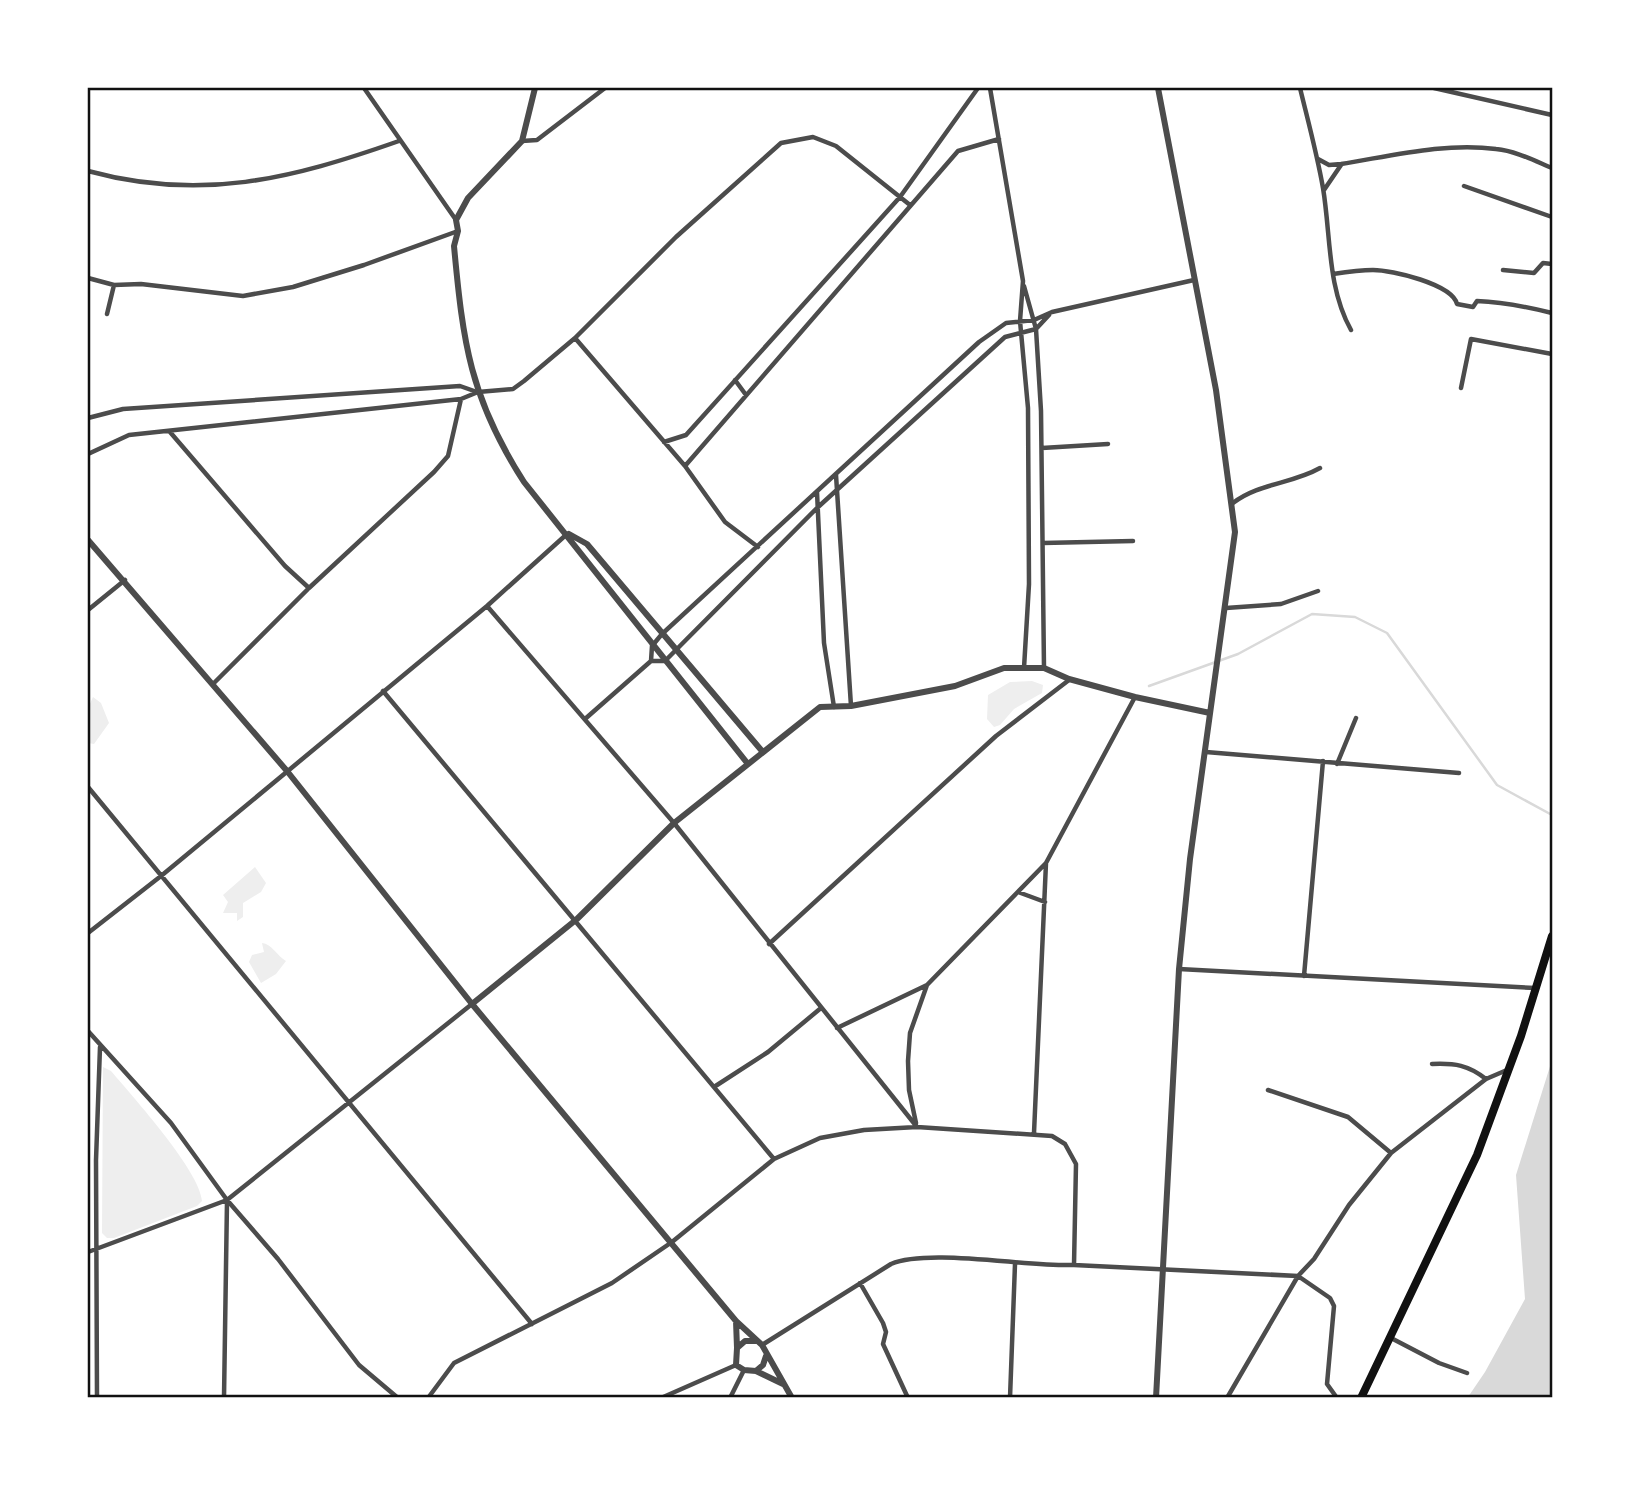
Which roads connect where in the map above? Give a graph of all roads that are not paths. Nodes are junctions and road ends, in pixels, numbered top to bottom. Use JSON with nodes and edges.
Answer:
{"nodes":[{"id":1,"x":364,"y":88,"type":"edge"},
{"id":2,"x":535,"y":88,"type":"edge"},
{"id":3,"x":605,"y":88,"type":"edge"},
{"id":4,"x":978,"y":88,"type":"edge"},
{"id":5,"x":990,"y":88,"type":"edge"},
{"id":6,"x":1160,"y":88,"type":"edge"},
{"id":7,"x":1300,"y":88,"type":"edge"},
{"id":8,"x":1434,"y":88,"type":"edge"},
{"id":9,"x":1552,"y":115,"type":"edge"},
{"id":10,"x":999,"y":139,"type":"junction"},
{"id":11,"x":398,"y":141,"type":"junction"},
{"id":12,"x":522,"y":142,"type":"junction"},
{"id":13,"x":1317,"y":158,"type":"junction"},
{"id":14,"x":1341,"y":164,"type":"junction"},
{"id":15,"x":1552,"y":168,"type":"edge"},
{"id":16,"x":88,"y":171,"type":"edge"},
{"id":17,"x":1464,"y":186,"type":"dead end"},
{"id":18,"x":1323,"y":190,"type":"junction"},
{"id":19,"x":900,"y":197,"type":"junction"},
{"id":20,"x":910,"y":205,"type":"junction"},
{"id":21,"x":1552,"y":217,"type":"edge"},
{"id":22,"x":456,"y":220,"type":"junction"},
{"id":23,"x":458,"y":231,"type":"junction"},
{"id":24,"x":1552,"y":264,"type":"edge"},
{"id":25,"x":1503,"y":270,"type":"dead end"},
{"id":26,"x":1333,"y":274,"type":"junction"},
{"id":27,"x":88,"y":278,"type":"edge"},
{"id":28,"x":1194,"y":280,"type":"junction"},
{"id":29,"x":1023,"y":281,"type":"junction"},
{"id":30,"x":114,"y":285,"type":"junction"},
{"id":31,"x":1052,"y":312,"type":"junction"},
{"id":32,"x":1552,"y":313,"type":"edge"},
{"id":33,"x":107,"y":314,"type":"dead end"},
{"id":34,"x":1034,"y":320,"type":"junction"},
{"id":35,"x":1020,"y":321,"type":"junction"},
{"id":36,"x":1036,"y":329,"type":"junction"},
{"id":37,"x":1351,"y":330,"type":"dead end"},
{"id":38,"x":1021,"y":331,"type":"junction"},
{"id":39,"x":575,"y":338,"type":"junction"},
{"id":40,"x":1552,"y":347,"type":"edge"},
{"id":41,"x":1552,"y":355,"type":"edge"},
{"id":42,"x":735,"y":380,"type":"junction"},
{"id":43,"x":1461,"y":388,"type":"dead end"},
{"id":44,"x":478,"y":392,"type":"junction"},
{"id":45,"x":746,"y":395,"type":"junction"},
{"id":46,"x":460,"y":399,"type":"junction"},
{"id":47,"x":88,"y":418,"type":"edge"},
{"id":48,"x":169,"y":432,"type":"junction"},
{"id":49,"x":664,"y":442,"type":"junction"},
{"id":50,"x":1108,"y":444,"type":"dead end"},
{"id":51,"x":1042,"y":448,"type":"junction"},
{"id":52,"x":88,"y":454,"type":"edge"},
{"id":53,"x":685,"y":466,"type":"junction"},
{"id":54,"x":1320,"y":468,"type":"dead end"},
{"id":55,"x":836,"y":474,"type":"junction"},
{"id":56,"x":817,"y":491,"type":"junction"},
{"id":57,"x":837,"y":493,"type":"junction"},
{"id":58,"x":1233,"y":503,"type":"junction"},
{"id":59,"x":817,"y":508,"type":"junction"},
{"id":60,"x":568,"y":533,"type":"junction"},
{"id":61,"x":88,"y":540,"type":"edge"},
{"id":62,"x":1133,"y":541,"type":"dead end"},
{"id":63,"x":1043,"y":543,"type":"junction"},
{"id":64,"x":758,"y":547,"type":"junction"},
{"id":65,"x":125,"y":580,"type":"junction"},
{"id":66,"x":309,"y":588,"type":"junction"},
{"id":67,"x":1318,"y":591,"type":"dead end"},
{"id":68,"x":486,"y":606,"type":"junction"},
{"id":69,"x":1226,"y":608,"type":"junction"},
{"id":70,"x":88,"y":610,"type":"edge"},
{"id":71,"x":663,"y":634,"type":"junction"},
{"id":72,"x":652,"y":646,"type":"junction"},
{"id":73,"x":676,"y":649,"type":"junction"},
{"id":74,"x":651,"y":661,"type":"junction"},
{"id":75,"x":665,"y":661,"type":"junction"},
{"id":76,"x":1044,"y":668,"type":"junction"},
{"id":77,"x":1024,"y":669,"type":"junction"},
{"id":78,"x":1069,"y":679,"type":"junction"},
{"id":79,"x":213,"y":684,"type":"junction"},
{"id":80,"x":383,"y":691,"type":"junction"},
{"id":81,"x":1135,"y":697,"type":"junction"},
{"id":82,"x":851,"y":706,"type":"junction"},
{"id":83,"x":834,"y":708,"type":"junction"},
{"id":84,"x":1210,"y":713,"type":"junction"},
{"id":85,"x":1356,"y":718,"type":"dead end"},
{"id":86,"x":585,"y":719,"type":"junction"},
{"id":87,"x":762,"y":751,"type":"junction"},
{"id":88,"x":1206,"y":752,"type":"junction"},
{"id":89,"x":1322,"y":761,"type":"junction"},
{"id":90,"x":748,"y":764,"type":"junction"},
{"id":91,"x":1337,"y":764,"type":"junction"},
{"id":92,"x":287,"y":771,"type":"junction"},
{"id":93,"x":1459,"y":773,"type":"dead end"},
{"id":94,"x":88,"y":786,"type":"edge"},
{"id":95,"x":674,"y":823,"type":"junction"},
{"id":96,"x":1046,"y":863,"type":"junction"},
{"id":97,"x":161,"y":876,"type":"junction"},
{"id":98,"x":1018,"y":892,"type":"junction"},
{"id":99,"x":1045,"y":902,"type":"junction"},
{"id":100,"x":577,"y":919,"type":"junction"},
{"id":101,"x":88,"y":933,"type":"edge"},
{"id":102,"x":1552,"y":936,"type":"edge"},
{"id":103,"x":769,"y":944,"type":"junction"},
{"id":104,"x":1179,"y":969,"type":"junction"},
{"id":105,"x":1304,"y":976,"type":"junction"},
{"id":106,"x":927,"y":985,"type":"junction"},
{"id":107,"x":1535,"y":988,"type":"junction"},
{"id":108,"x":472,"y":1004,"type":"junction"},
{"id":109,"x":821,"y":1008,"type":"junction"},
{"id":110,"x":837,"y":1028,"type":"junction"},
{"id":111,"x":88,"y":1031,"type":"edge"},
{"id":112,"x":100,"y":1047,"type":"junction"},
{"id":113,"x":1432,"y":1064,"type":"dead end"},
{"id":114,"x":1510,"y":1069,"type":"junction"},
{"id":115,"x":1486,"y":1079,"type":"junction"},
{"id":116,"x":714,"y":1087,"type":"junction"},
{"id":117,"x":1268,"y":1090,"type":"dead end"},
{"id":118,"x":350,"y":1101,"type":"junction"},
{"id":119,"x":917,"y":1127,"type":"junction"},
{"id":120,"x":1034,"y":1133,"type":"junction"},
{"id":121,"x":1391,"y":1153,"type":"junction"},
{"id":122,"x":774,"y":1158,"type":"junction"},
{"id":123,"x":227,"y":1200,"type":"junction"},
{"id":124,"x":673,"y":1242,"type":"junction"},
{"id":125,"x":97,"y":1250,"type":"junction"},
{"id":126,"x":88,"y":1252,"type":"edge"},
{"id":127,"x":1015,"y":1264,"type":"junction"},
{"id":128,"x":1074,"y":1265,"type":"junction"},
{"id":129,"x":1161,"y":1269,"type":"junction"},
{"id":130,"x":1298,"y":1276,"type":"junction"},
{"id":131,"x":860,"y":1283,"type":"junction"},
{"id":132,"x":736,"y":1321,"type":"junction"},
{"id":133,"x":532,"y":1324,"type":"junction"},
{"id":134,"x":1390,"y":1338,"type":"junction"},
{"id":135,"x":759,"y":1343,"type":"junction"},
{"id":136,"x":737,"y":1348,"type":"junction"},
{"id":137,"x":766,"y":1356,"type":"junction"},
{"id":138,"x":736,"y":1365,"type":"junction"},
{"id":139,"x":744,"y":1370,"type":"junction"},
{"id":140,"x":757,"y":1371,"type":"junction"},
{"id":141,"x":1467,"y":1373,"type":"dead end"},
{"id":142,"x":787,"y":1387,"type":"junction"},
{"id":143,"x":97,"y":1398,"type":"edge"},
{"id":144,"x":224,"y":1398,"type":"edge"},
{"id":145,"x":398,"y":1398,"type":"edge"},
{"id":146,"x":428,"y":1398,"type":"edge"},
{"id":147,"x":661,"y":1398,"type":"edge"},
{"id":148,"x":730,"y":1398,"type":"edge"},
{"id":149,"x":792,"y":1398,"type":"edge"},
{"id":150,"x":908,"y":1398,"type":"edge"},
{"id":151,"x":1010,"y":1398,"type":"edge"},
{"id":152,"x":1156,"y":1398,"type":"edge"},
{"id":153,"x":1227,"y":1398,"type":"edge"},
{"id":154,"x":1338,"y":1398,"type":"edge"},
{"id":155,"x":1361,"y":1398,"type":"edge"}],
"edges":[{"from":1,"to":11,"type":"street"},
{"from":2,"to":12,"type":"street"},
{"from":3,"to":12,"type":"street"},
{"from":4,"to":19,"type":"street"},
{"from":5,"to":10,"type":"street"},
{"from":6,"to":28,"type":"street"},
{"from":7,"to":13,"type":"street"},
{"from":8,"to":9,"type":"street"},
{"from":10,"to":20,"type":"street"},
{"from":10,"to":29,"type":"street"},
{"from":11,"to":16,"type":"street"},
{"from":11,"to":22,"type":"street"},
{"from":12,"to":22,"type":"street"},
{"from":13,"to":14,"type":"street"},
{"from":13,"to":18,"type":"street"},
{"from":14,"to":15,"type":"street"},
{"from":14,"to":18,"type":"street"},
{"from":17,"to":21,"type":"street"},
{"from":18,"to":26,"type":"street"},
{"from":19,"to":20,"type":"street"},
{"from":19,"to":39,"type":"street"},
{"from":19,"to":42,"type":"street"},
{"from":20,"to":45,"type":"street"},
{"from":22,"to":23,"type":"street"},
{"from":23,"to":30,"type":"street"},
{"from":23,"to":44,"type":"street"},
{"from":24,"to":25,"type":"street"},
{"from":26,"to":32,"type":"street"},
{"from":26,"to":37,"type":"street"},
{"from":27,"to":30,"type":"street"},
{"from":28,"to":31,"type":"street"},
{"from":28,"to":58,"type":"street"},
{"from":29,"to":34,"type":"street"},
{"from":29,"to":35,"type":"street"},
{"from":30,"to":33,"type":"street"},
{"from":31,"to":34,"type":"street"},
{"from":31,"to":36,"type":"street"},
{"from":34,"to":35,"type":"street"},
{"from":34,"to":36,"type":"street"},
{"from":35,"to":38,"type":"street"},
{"from":35,"to":55,"type":"street"},
{"from":36,"to":38,"type":"street"},
{"from":36,"to":51,"type":"street"},
{"from":38,"to":57,"type":"street"},
{"from":38,"to":77,"type":"street"},
{"from":39,"to":44,"type":"street"},
{"from":39,"to":49,"type":"street"},
{"from":40,"to":41,"type":"street"},
{"from":41,"to":43,"type":"street"},
{"from":42,"to":45,"type":"street"},
{"from":42,"to":49,"type":"street"},
{"from":44,"to":46,"type":"street"},
{"from":44,"to":47,"type":"street"},
{"from":44,"to":60,"type":"street"},
{"from":45,"to":53,"type":"street"},
{"from":46,"to":48,"type":"street"},
{"from":46,"to":66,"type":"street"},
{"from":48,"to":52,"type":"street"},
{"from":48,"to":66,"type":"street"},
{"from":49,"to":53,"type":"street"},
{"from":50,"to":51,"type":"street"},
{"from":51,"to":63,"type":"street"},
{"from":53,"to":64,"type":"street"},
{"from":54,"to":58,"type":"street"},
{"from":55,"to":56,"type":"street"},
{"from":55,"to":57,"type":"street"},
{"from":56,"to":59,"type":"street"},
{"from":56,"to":64,"type":"street"},
{"from":57,"to":59,"type":"street"},
{"from":57,"to":82,"type":"street"},
{"from":58,"to":69,"type":"street"},
{"from":59,"to":73,"type":"street"},
{"from":59,"to":83,"type":"street"},
{"from":60,"to":68,"type":"street"},
{"from":60,"to":71,"type":"street"},
{"from":60,"to":72,"type":"street"},
{"from":61,"to":65,"type":"street"},
{"from":62,"to":63,"type":"street"},
{"from":63,"to":76,"type":"street"},
{"from":64,"to":71,"type":"street"},
{"from":65,"to":70,"type":"street"},
{"from":65,"to":79,"type":"street"},
{"from":66,"to":79,"type":"street"},
{"from":67,"to":69,"type":"street"},
{"from":68,"to":80,"type":"street"},
{"from":68,"to":86,"type":"street"},
{"from":69,"to":84,"type":"street"},
{"from":71,"to":72,"type":"street"},
{"from":71,"to":73,"type":"street"},
{"from":72,"to":74,"type":"street"},
{"from":72,"to":75,"type":"street"},
{"from":73,"to":75,"type":"street"},
{"from":73,"to":87,"type":"street"},
{"from":74,"to":75,"type":"street"},
{"from":74,"to":86,"type":"street"},
{"from":75,"to":90,"type":"street"},
{"from":76,"to":77,"type":"street"},
{"from":76,"to":78,"type":"street"},
{"from":77,"to":82,"type":"street"},
{"from":78,"to":81,"type":"street"},
{"from":78,"to":103,"type":"street"},
{"from":79,"to":92,"type":"street"},
{"from":80,"to":92,"type":"street"},
{"from":80,"to":100,"type":"street"},
{"from":81,"to":84,"type":"street"},
{"from":81,"to":96,"type":"street"},
{"from":82,"to":83,"type":"street"},
{"from":83,"to":87,"type":"street"},
{"from":84,"to":88,"type":"street"},
{"from":85,"to":91,"type":"street"},
{"from":86,"to":95,"type":"street"},
{"from":87,"to":90,"type":"street"},
{"from":88,"to":89,"type":"street"},
{"from":88,"to":104,"type":"street"},
{"from":89,"to":91,"type":"street"},
{"from":89,"to":105,"type":"street"},
{"from":90,"to":95,"type":"street"},
{"from":91,"to":93,"type":"street"},
{"from":92,"to":97,"type":"street"},
{"from":92,"to":108,"type":"street"},
{"from":94,"to":97,"type":"street"},
{"from":95,"to":100,"type":"street"},
{"from":95,"to":103,"type":"street"},
{"from":96,"to":98,"type":"street"},
{"from":96,"to":99,"type":"street"},
{"from":97,"to":101,"type":"street"},
{"from":97,"to":118,"type":"street"},
{"from":98,"to":99,"type":"street"},
{"from":98,"to":106,"type":"street"},
{"from":99,"to":120,"type":"street"},
{"from":100,"to":108,"type":"street"},
{"from":100,"to":116,"type":"street"},
{"from":102,"to":107,"type":"highway"},
{"from":103,"to":109,"type":"street"},
{"from":104,"to":105,"type":"street"},
{"from":104,"to":129,"type":"street"},
{"from":105,"to":107,"type":"street"},
{"from":106,"to":110,"type":"street"},
{"from":106,"to":119,"type":"street"},
{"from":107,"to":114,"type":"highway"},
{"from":108,"to":118,"type":"street"},
{"from":108,"to":124,"type":"street"},
{"from":109,"to":110,"type":"street"},
{"from":109,"to":116,"type":"street"},
{"from":110,"to":119,"type":"street"},
{"from":111,"to":112,"type":"street"},
{"from":112,"to":123,"type":"street"},
{"from":112,"to":125,"type":"street"},
{"from":113,"to":115,"type":"street"},
{"from":114,"to":115,"type":"street"},
{"from":114,"to":134,"type":"highway"},
{"from":115,"to":121,"type":"street"},
{"from":116,"to":122,"type":"street"},
{"from":117,"to":121,"type":"street"},
{"from":118,"to":123,"type":"street"},
{"from":118,"to":133,"type":"street"},
{"from":119,"to":120,"type":"street"},
{"from":119,"to":122,"type":"street"},
{"from":120,"to":128,"type":"street"},
{"from":121,"to":130,"type":"street"},
{"from":122,"to":124,"type":"street"},
{"from":123,"to":125,"type":"street"},
{"from":123,"to":144,"type":"street"},
{"from":123,"to":145,"type":"street"},
{"from":124,"to":132,"type":"street"},
{"from":124,"to":133,"type":"street"},
{"from":125,"to":126,"type":"street"},
{"from":125,"to":143,"type":"street"},
{"from":127,"to":128,"type":"street"},
{"from":127,"to":131,"type":"street"},
{"from":127,"to":151,"type":"street"},
{"from":128,"to":129,"type":"street"},
{"from":129,"to":130,"type":"street"},
{"from":129,"to":152,"type":"street"},
{"from":130,"to":153,"type":"street"},
{"from":130,"to":154,"type":"street"},
{"from":131,"to":135,"type":"street"},
{"from":131,"to":150,"type":"street"},
{"from":132,"to":135,"type":"street"},
{"from":132,"to":136,"type":"street"},
{"from":133,"to":146,"type":"street"},
{"from":134,"to":141,"type":"street"},
{"from":134,"to":155,"type":"highway"},
{"from":135,"to":136,"type":"street"},
{"from":135,"to":137,"type":"street"},
{"from":136,"to":138,"type":"street"},
{"from":137,"to":140,"type":"street"},
{"from":137,"to":142,"type":"street"},
{"from":138,"to":139,"type":"street"},
{"from":138,"to":147,"type":"street"},
{"from":139,"to":140,"type":"street"},
{"from":139,"to":148,"type":"street"},
{"from":140,"to":142,"type":"street"},
{"from":142,"to":149,"type":"street"}]}
